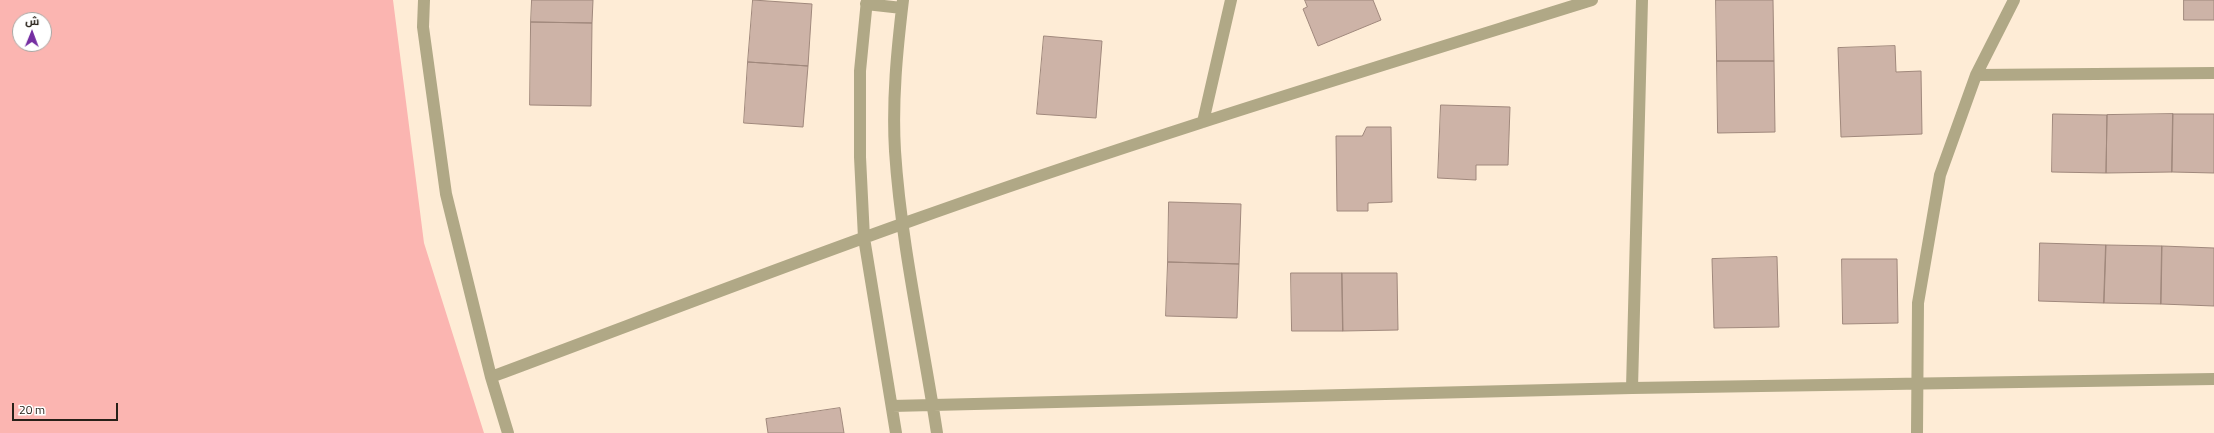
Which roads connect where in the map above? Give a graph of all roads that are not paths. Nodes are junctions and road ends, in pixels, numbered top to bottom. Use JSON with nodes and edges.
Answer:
{"nodes":[{"id":1,"x":424,"y":0,"type":"edge"},
{"id":2,"x":1231,"y":0,"type":"edge"},
{"id":3,"x":1592,"y":0,"type":"edge"},
{"id":4,"x":1642,"y":0,"type":"edge"},
{"id":5,"x":2014,"y":0,"type":"edge"},
{"id":6,"x":866,"y":2,"type":"edge"},
{"id":7,"x":902,"y":4,"type":"edge"},
{"id":8,"x":2214,"y":73,"type":"edge"},
{"id":9,"x":1976,"y":75,"type":"junction"},
{"id":10,"x":1203,"y":122,"type":"junction"},
{"id":11,"x":903,"y":224,"type":"junction"},
{"id":12,"x":864,"y":238,"type":"junction"},
{"id":13,"x":491,"y":377,"type":"junction"},
{"id":14,"x":2214,"y":379,"type":"edge"},
{"id":15,"x":1917,"y":384,"type":"junction"},
{"id":16,"x":1632,"y":388,"type":"junction"},
{"id":17,"x":933,"y":404,"type":"junction"},
{"id":18,"x":892,"y":406,"type":"junction"},
{"id":19,"x":508,"y":433,"type":"edge"},
{"id":20,"x":896,"y":433,"type":"edge"},
{"id":21,"x":937,"y":433,"type":"edge"},
{"id":22,"x":1917,"y":433,"type":"edge"}],
"edges":[{"from":1,"to":13,"type":"street"},
{"from":2,"to":10,"type":"street"},
{"from":3,"to":10,"type":"street"},
{"from":4,"to":16,"type":"street"},
{"from":5,"to":9,"type":"street"},
{"from":6,"to":7,"type":"street"},
{"from":6,"to":12,"type":"street"},
{"from":7,"to":11,"type":"street"},
{"from":8,"to":9,"type":"street"},
{"from":9,"to":15,"type":"street"},
{"from":10,"to":11,"type":"street"},
{"from":11,"to":12,"type":"street"},
{"from":11,"to":17,"type":"street"},
{"from":12,"to":13,"type":"street"},
{"from":12,"to":18,"type":"street"},
{"from":13,"to":19,"type":"street"},
{"from":14,"to":15,"type":"street"},
{"from":15,"to":16,"type":"street"},
{"from":15,"to":22,"type":"street"},
{"from":16,"to":17,"type":"street"},
{"from":17,"to":18,"type":"street"},
{"from":17,"to":21,"type":"street"},
{"from":18,"to":20,"type":"street"}]}
